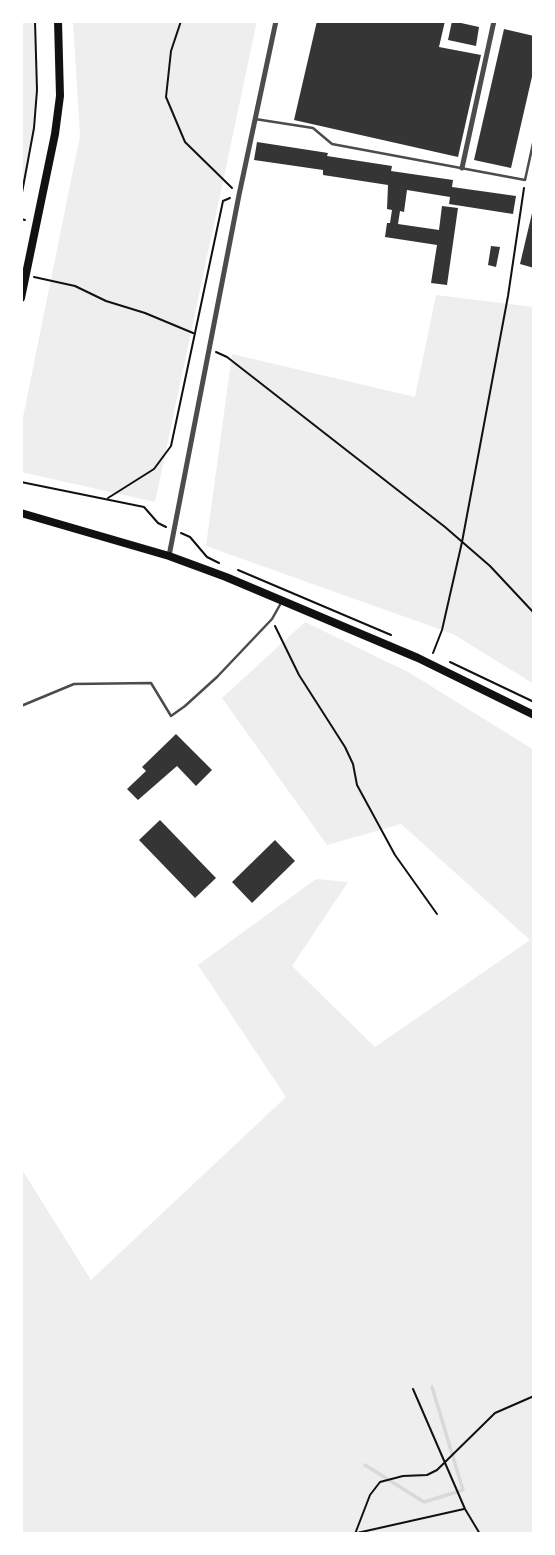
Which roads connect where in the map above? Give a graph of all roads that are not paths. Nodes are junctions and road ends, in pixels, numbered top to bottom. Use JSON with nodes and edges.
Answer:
{"nodes":[{"id":1,"x":58,"y":21,"type":"edge"},
{"id":2,"x":276,"y":21,"type":"edge"},
{"id":3,"x":494,"y":21,"type":"edge"},
{"id":4,"x":255,"y":119,"type":"junction"},
{"id":5,"x":534,"y":139,"type":"edge"},
{"id":6,"x":462,"y":168,"type":"junction"},
{"id":7,"x":24,"y":275,"type":"edge"},
{"id":8,"x":21,"y":298,"type":"edge"},
{"id":9,"x":21,"y":513,"type":"edge"},
{"id":10,"x":169,"y":556,"type":"junction"},
{"id":11,"x":283,"y":600,"type":"junction"},
{"id":12,"x":21,"y":706,"type":"edge"},
{"id":13,"x":534,"y":715,"type":"edge"}],
"edges":[{"from":1,"to":7,"type":"main road"},
{"from":2,"to":4,"type":"street"},
{"from":3,"to":6,"type":"street"},
{"from":4,"to":6,"type":"lane"},
{"from":4,"to":10,"type":"street"},
{"from":5,"to":6,"type":"lane"},
{"from":7,"to":8,"type":"main road"},
{"from":9,"to":10,"type":"main road"},
{"from":10,"to":11,"type":"main road"},
{"from":11,"to":12,"type":"lane"},
{"from":11,"to":13,"type":"main road"}]}
